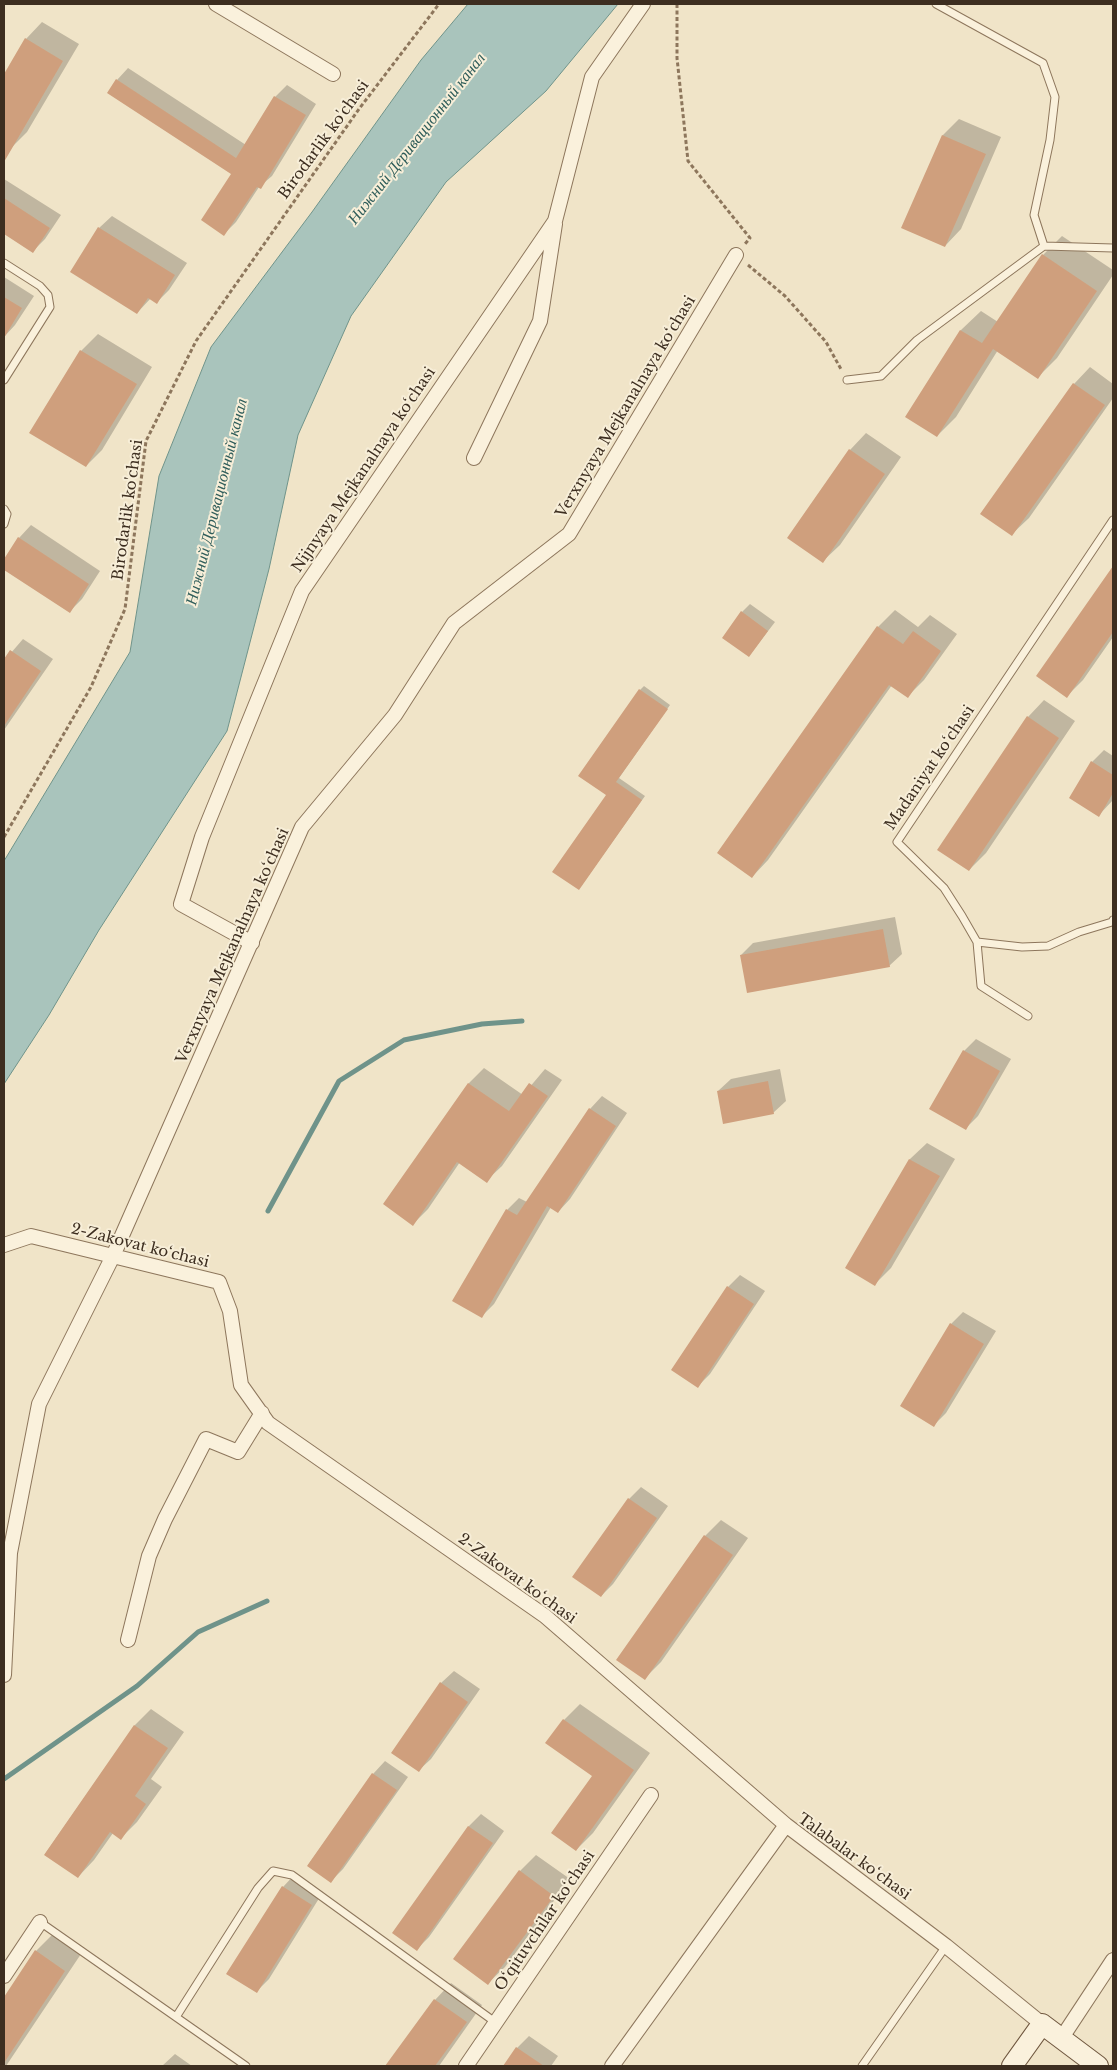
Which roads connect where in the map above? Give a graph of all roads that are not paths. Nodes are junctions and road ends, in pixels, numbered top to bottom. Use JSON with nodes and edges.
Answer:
{"nodes":[{"id":1,"x":216,"y":4,"type":"edge"},
{"id":2,"x":643,"y":4,"type":"edge"},
{"id":3,"x":936,"y":4,"type":"edge"},
{"id":4,"x":333,"y":74,"type":"dead end"},
{"id":5,"x":555,"y":221,"type":"junction"},
{"id":6,"x":1044,"y":246,"type":"junction"},
{"id":7,"x":1113,"y":248,"type":"edge"},
{"id":8,"x":736,"y":256,"type":"road end"},
{"id":9,"x":4,"y":263,"type":"edge"},
{"id":10,"x":4,"y":380,"type":"edge"},
{"id":11,"x":847,"y":380,"type":"road end"},
{"id":12,"x":474,"y":458,"type":"dead end"},
{"id":13,"x":4,"y":509,"type":"edge"},
{"id":14,"x":1113,"y":520,"type":"edge"},
{"id":15,"x":4,"y":524,"type":"edge"},
{"id":16,"x":1113,"y":920,"type":"edge"},
{"id":17,"x":977,"y":942,"type":"junction"},
{"id":18,"x":252,"y":943,"type":"junction"},
{"id":19,"x":1028,"y":1016,"type":"dead end"},
{"id":20,"x":4,"y":1245,"type":"edge"},
{"id":21,"x":113,"y":1256,"type":"junction"},
{"id":22,"x":262,"y":1413,"type":"junction"},
{"id":23,"x":128,"y":1640,"type":"dead end"},
{"id":24,"x":4,"y":1676,"type":"edge"},
{"id":25,"x":651,"y":1794,"type":"dead end"},
{"id":26,"x":786,"y":1825,"type":"junction"},
{"id":27,"x":40,"y":1922,"type":"joint"},
{"id":28,"x":946,"y":1946,"type":"junction"},
{"id":29,"x":1113,"y":1960,"type":"edge"},
{"id":30,"x":4,"y":1976,"type":"edge"},
{"id":31,"x":176,"y":2017,"type":"junction"},
{"id":32,"x":495,"y":2022,"type":"junction"},
{"id":33,"x":1042,"y":2024,"type":"junction"},
{"id":34,"x":1061,"y":2039,"type":"junction"},
{"id":35,"x":246,"y":2066,"type":"edge"},
{"id":36,"x":466,"y":2066,"type":"edge"},
{"id":37,"x":612,"y":2066,"type":"edge"},
{"id":38,"x":862,"y":2066,"type":"edge"},
{"id":39,"x":1012,"y":2066,"type":"edge"},
{"id":40,"x":1098,"y":2066,"type":"edge"}],
"edges":[{"from":1,"to":4,"type":"street"},
{"from":2,"to":5,"type":"street","name":"Nijnyaya Mejkanalnaya ko‘chasi"},
{"from":3,"to":6,"type":"lane"},
{"from":5,"to":12,"type":"street"},
{"from":5,"to":18,"type":"street","name":"Nijnyaya Mejkanalnaya ko‘chasi"},
{"from":6,"to":7,"type":"lane"},
{"from":6,"to":11,"type":"lane"},
{"from":8,"to":18,"type":"street","name":"Verxnyaya Mejkanalnaya ko‘chasi"},
{"from":9,"to":10,"type":"lane"},
{"from":13,"to":15,"type":"lane"},
{"from":14,"to":17,"type":"lane","name":"Madaniyat ko‘chasi"},
{"from":16,"to":17,"type":"lane"},
{"from":17,"to":19,"type":"lane","name":"Madaniyat ko‘chasi"},
{"from":18,"to":21,"type":"street","name":"Verxnyaya Mejkanalnaya ko‘chasi"},
{"from":20,"to":21,"type":"street","name":"2-Zakovat ko‘chasi"},
{"from":21,"to":22,"type":"street","name":"2-Zakovat ko‘chasi"},
{"from":21,"to":24,"type":"street","name":"Verxnyaya Mejkanalnaya ko‘chasi"},
{"from":22,"to":23,"type":"street"},
{"from":22,"to":26,"type":"street","name":"2-Zakovat ko‘chasi"},
{"from":25,"to":32,"type":"street","name":"O‘qituvchilar ko‘chasi"},
{"from":26,"to":28,"type":"street","name":"Talabalar ko‘chasi"},
{"from":26,"to":37,"type":"street","name":"Talabalar ko‘chasi"},
{"from":27,"to":30,"type":"street"},
{"from":27,"to":31,"type":"lane"},
{"from":28,"to":33,"type":"street","name":"Talabalar ko‘chasi"},
{"from":28,"to":38,"type":"lane"},
{"from":29,"to":34,"type":"street"},
{"from":31,"to":32,"type":"lane"},
{"from":31,"to":35,"type":"lane"},
{"from":32,"to":36,"type":"street","name":"O‘qituvchilar ko‘chasi"},
{"from":33,"to":34,"type":"street"},
{"from":33,"to":39,"type":"street"},
{"from":34,"to":40,"type":"street"}]}
